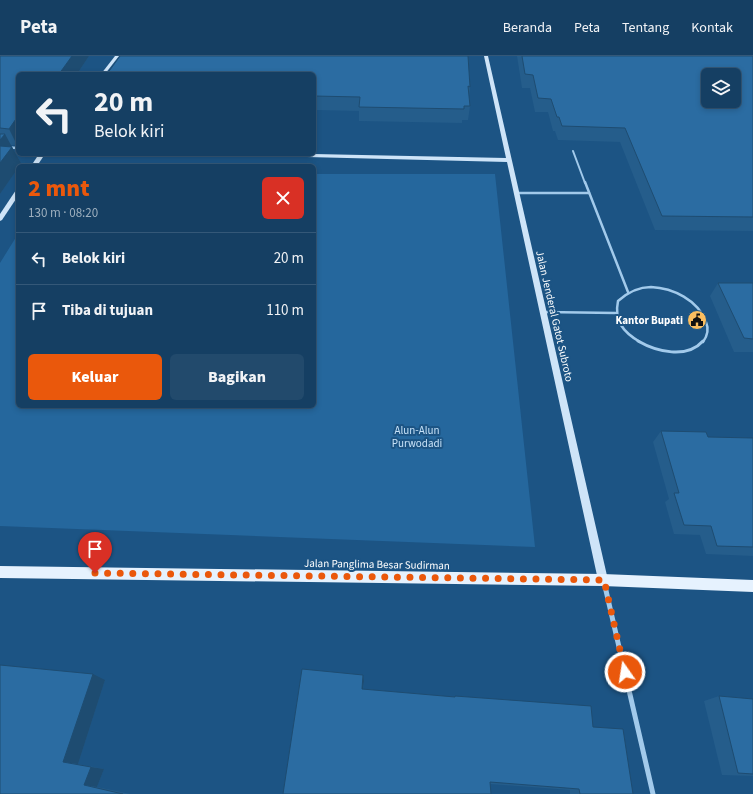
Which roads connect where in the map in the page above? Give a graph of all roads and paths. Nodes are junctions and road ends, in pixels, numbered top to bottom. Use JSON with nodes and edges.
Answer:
{"nodes":[{"id":1,"x":117,"y":56,"type":"edge"},
{"id":2,"x":486,"y":56,"type":"edge"},
{"id":3,"x":105,"y":72,"type":"edge"},
{"id":4,"x":0,"y":147,"type":"edge"},
{"id":5,"x":16,"y":148,"type":"edge"},
{"id":6,"x":574,"y":151,"type":"dead end"},
{"id":7,"x":316,"y":155,"type":"edge"},
{"id":8,"x":508,"y":160,"type":"junction"},
{"id":9,"x":516,"y":193,"type":"junction"},
{"id":10,"x":589,"y":193,"type":"junction"},
{"id":11,"x":16,"y":194,"type":"edge"},
{"id":12,"x":0,"y":219,"type":"edge"},
{"id":13,"x":628,"y":292,"type":"junction"},
{"id":14,"x":543,"y":312,"type":"junction"},
{"id":15,"x":616,"y":313,"type":"junction"},
{"id":16,"x":0,"y":572,"type":"edge"},
{"id":17,"x":604,"y":580,"type":"junction"},
{"id":18,"x":753,"y":586,"type":"edge"},
{"id":19,"x":653,"y":794,"type":"edge"}],
"edges":[{"from":1,"to":3,"type":"main road"},
{"from":2,"to":8,"type":"main road","name":"Jalan Jenderal Gatot Subroto"},
{"from":4,"to":5,"type":"street"},
{"from":6,"to":10,"type":"lane"},
{"from":7,"to":8,"type":"main road"},
{"from":8,"to":9,"type":"main road","name":"Jalan Jenderal Gatot Subroto"},
{"from":9,"to":10,"type":"lane"},
{"from":9,"to":14,"type":"main road","name":"Jalan Jenderal Gatot Subroto"},
{"from":10,"to":13,"type":"lane"},
{"from":11,"to":12,"type":"main road"},
{"from":13,"to":15,"type":"lane"},
{"from":13,"to":15,"type":"lane"},
{"from":14,"to":15,"type":"lane"},
{"from":14,"to":17,"type":"main road","name":"Jalan Jenderal Gatot Subroto"},
{"from":16,"to":17,"type":"main road","name":"Jalan Panglima Besar Sudirman"},
{"from":17,"to":18,"type":"main road","name":"Jalan Panglima Besar Sudirman"},
{"from":17,"to":19,"type":"street"}]}
